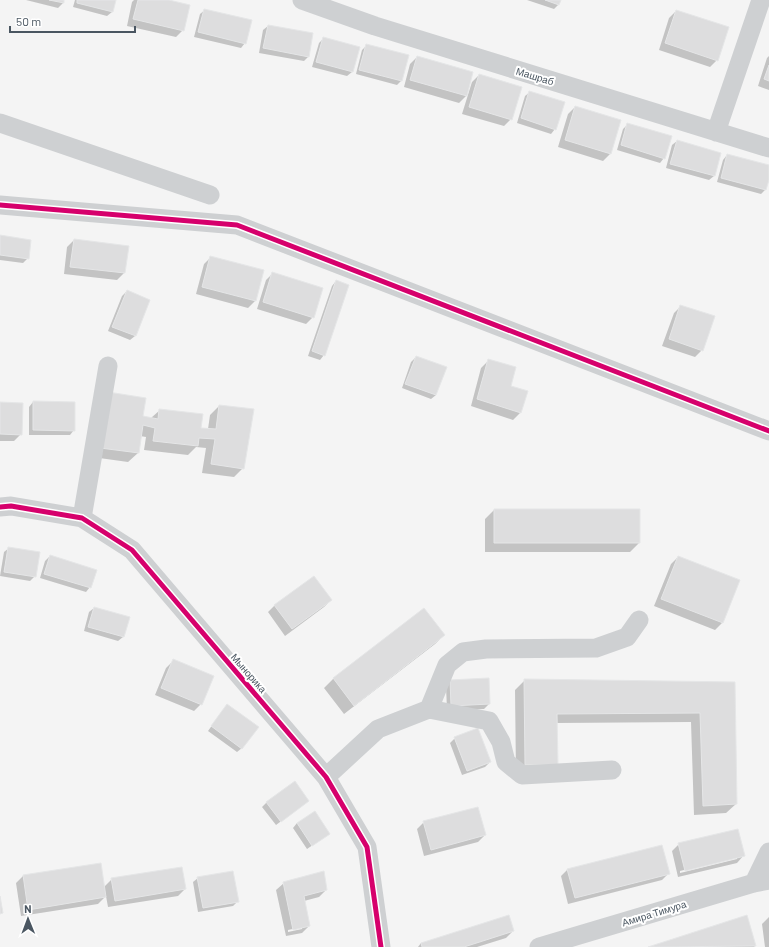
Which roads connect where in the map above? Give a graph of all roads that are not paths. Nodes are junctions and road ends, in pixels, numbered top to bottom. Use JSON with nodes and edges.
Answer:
{"nodes":[{"id":1,"x":302,"y":0,"type":"edge"},
{"id":2,"x":761,"y":0,"type":"edge"},
{"id":3,"x":0,"y":123,"type":"edge"},
{"id":4,"x":716,"y":132,"type":"junction"},
{"id":5,"x":769,"y":148,"type":"edge"},
{"id":6,"x":210,"y":195,"type":"dead end"},
{"id":7,"x":0,"y":205,"type":"edge"},
{"id":8,"x":108,"y":366,"type":"dead end"},
{"id":9,"x":769,"y":431,"type":"edge"},
{"id":10,"x":0,"y":506,"type":"edge"},
{"id":11,"x":82,"y":518,"type":"junction"},
{"id":12,"x":639,"y":620,"type":"dead end"},
{"id":13,"x":429,"y":709,"type":"junction"},
{"id":14,"x":612,"y":770,"type":"dead end"},
{"id":15,"x":326,"y":777,"type":"junction"},
{"id":16,"x":769,"y":852,"type":"edge"},
{"id":17,"x":761,"y":881,"type":"edge"},
{"id":18,"x":381,"y":947,"type":"edge"},
{"id":19,"x":539,"y":947,"type":"edge"}],
"edges":[{"from":1,"to":4,"type":"street","name":"Машраб"},
{"from":2,"to":4,"type":"street"},
{"from":3,"to":6,"type":"street"},
{"from":4,"to":5,"type":"street","name":"Машраб"},
{"from":7,"to":9,"type":"street"},
{"from":8,"to":11,"type":"street"},
{"from":10,"to":11,"type":"street","name":"Мынорика"},
{"from":11,"to":15,"type":"street","name":"Мынорика"},
{"from":12,"to":13,"type":"street"},
{"from":13,"to":14,"type":"street"},
{"from":13,"to":15,"type":"street"},
{"from":15,"to":18,"type":"street","name":"Мынорика"},
{"from":16,"to":17,"type":"street"},
{"from":17,"to":19,"type":"street","name":"Амира Тимура"}]}
